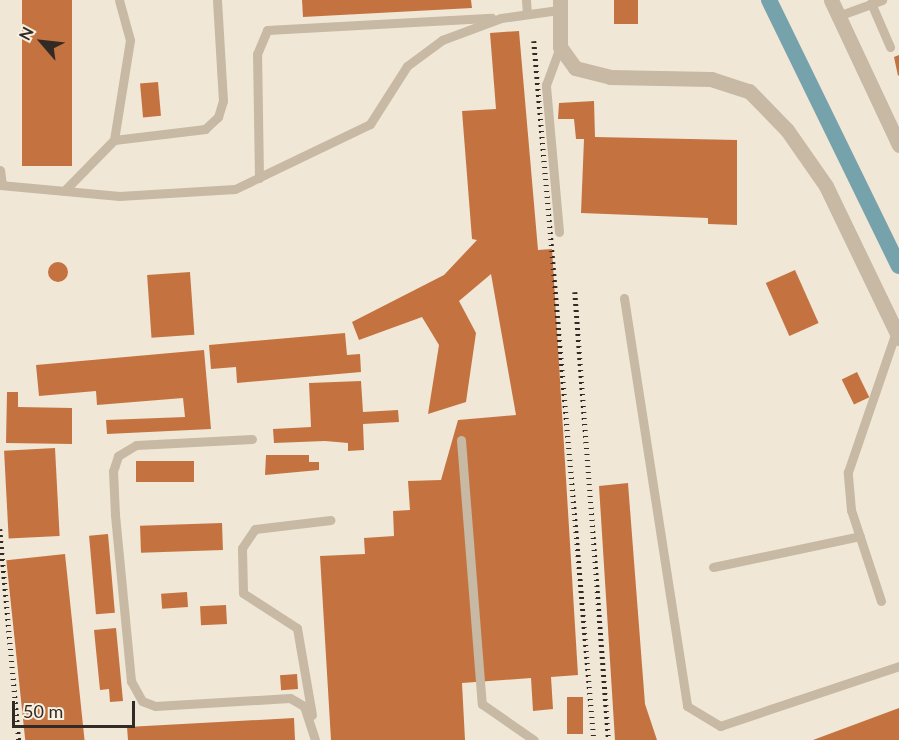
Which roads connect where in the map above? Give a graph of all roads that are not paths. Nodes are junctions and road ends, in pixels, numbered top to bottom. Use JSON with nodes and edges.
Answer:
{"nodes":[{"id":1,"x":118,"y":0,"type":"edge"},
{"id":2,"x":217,"y":0,"type":"edge"},
{"id":3,"x":526,"y":0,"type":"edge"},
{"id":4,"x":831,"y":0,"type":"edge"},
{"id":5,"x":882,"y":0,"type":"edge"},
{"id":6,"x":871,"y":3,"type":"junction"},
{"id":7,"x":559,"y":5,"type":"edge"},
{"id":8,"x":527,"y":14,"type":"junction"},
{"id":9,"x":838,"y":16,"type":"junction"},
{"id":10,"x":501,"y":18,"type":"junction"},
{"id":11,"x":560,"y":47,"type":"junction"},
{"id":12,"x":890,"y":47,"type":"dead end"},
{"id":13,"x":895,"y":124,"type":"edge"},
{"id":14,"x":114,"y":140,"type":"junction"},
{"id":15,"x":899,"y":145,"type":"edge"},
{"id":16,"x":0,"y":170,"type":"edge"},
{"id":17,"x":259,"y":178,"type":"junction"},
{"id":18,"x":1,"y":185,"type":"edge"},
{"id":19,"x":64,"y":191,"type":"junction"},
{"id":20,"x":559,"y":232,"type":"dead end"},
{"id":21,"x":624,"y":298,"type":"dead end"},
{"id":22,"x":898,"y":335,"type":"edge"},
{"id":23,"x":252,"y":439,"type":"dead end"},
{"id":24,"x":461,"y":440,"type":"dead end"},
{"id":25,"x":330,"y":520,"type":"dead end"},
{"id":26,"x":860,"y":536,"type":"junction"},
{"id":27,"x":713,"y":567,"type":"dead end"},
{"id":28,"x":881,"y":601,"type":"dead end"},
{"id":29,"x":899,"y":666,"type":"edge"},
{"id":30,"x":313,"y":723,"type":"junction"},
{"id":31,"x":315,"y":740,"type":"edge"},
{"id":32,"x":534,"y":740,"type":"edge"}],
"edges":[{"from":1,"to":14,"type":"lane"},
{"from":2,"to":14,"type":"lane"},
{"from":3,"to":8,"type":"lane"},
{"from":4,"to":9,"type":"street"},
{"from":5,"to":6,"type":"lane"},
{"from":6,"to":9,"type":"lane"},
{"from":6,"to":12,"type":"lane"},
{"from":7,"to":8,"type":"lane"},
{"from":7,"to":11,"type":"street"},
{"from":8,"to":10,"type":"lane"},
{"from":9,"to":13,"type":"street"},
{"from":10,"to":17,"type":"lane"},
{"from":10,"to":17,"type":"lane"},
{"from":11,"to":20,"type":"lane"},
{"from":11,"to":22,"type":"street"},
{"from":13,"to":15,"type":"street"},
{"from":14,"to":19,"type":"lane"},
{"from":16,"to":18,"type":"lane"},
{"from":17,"to":19,"type":"lane"},
{"from":18,"to":19,"type":"lane"},
{"from":21,"to":29,"type":"lane"},
{"from":22,"to":26,"type":"lane"},
{"from":23,"to":30,"type":"lane"},
{"from":24,"to":32,"type":"lane"},
{"from":25,"to":30,"type":"lane"},
{"from":26,"to":27,"type":"lane"},
{"from":26,"to":28,"type":"lane"},
{"from":30,"to":31,"type":"lane"}]}
